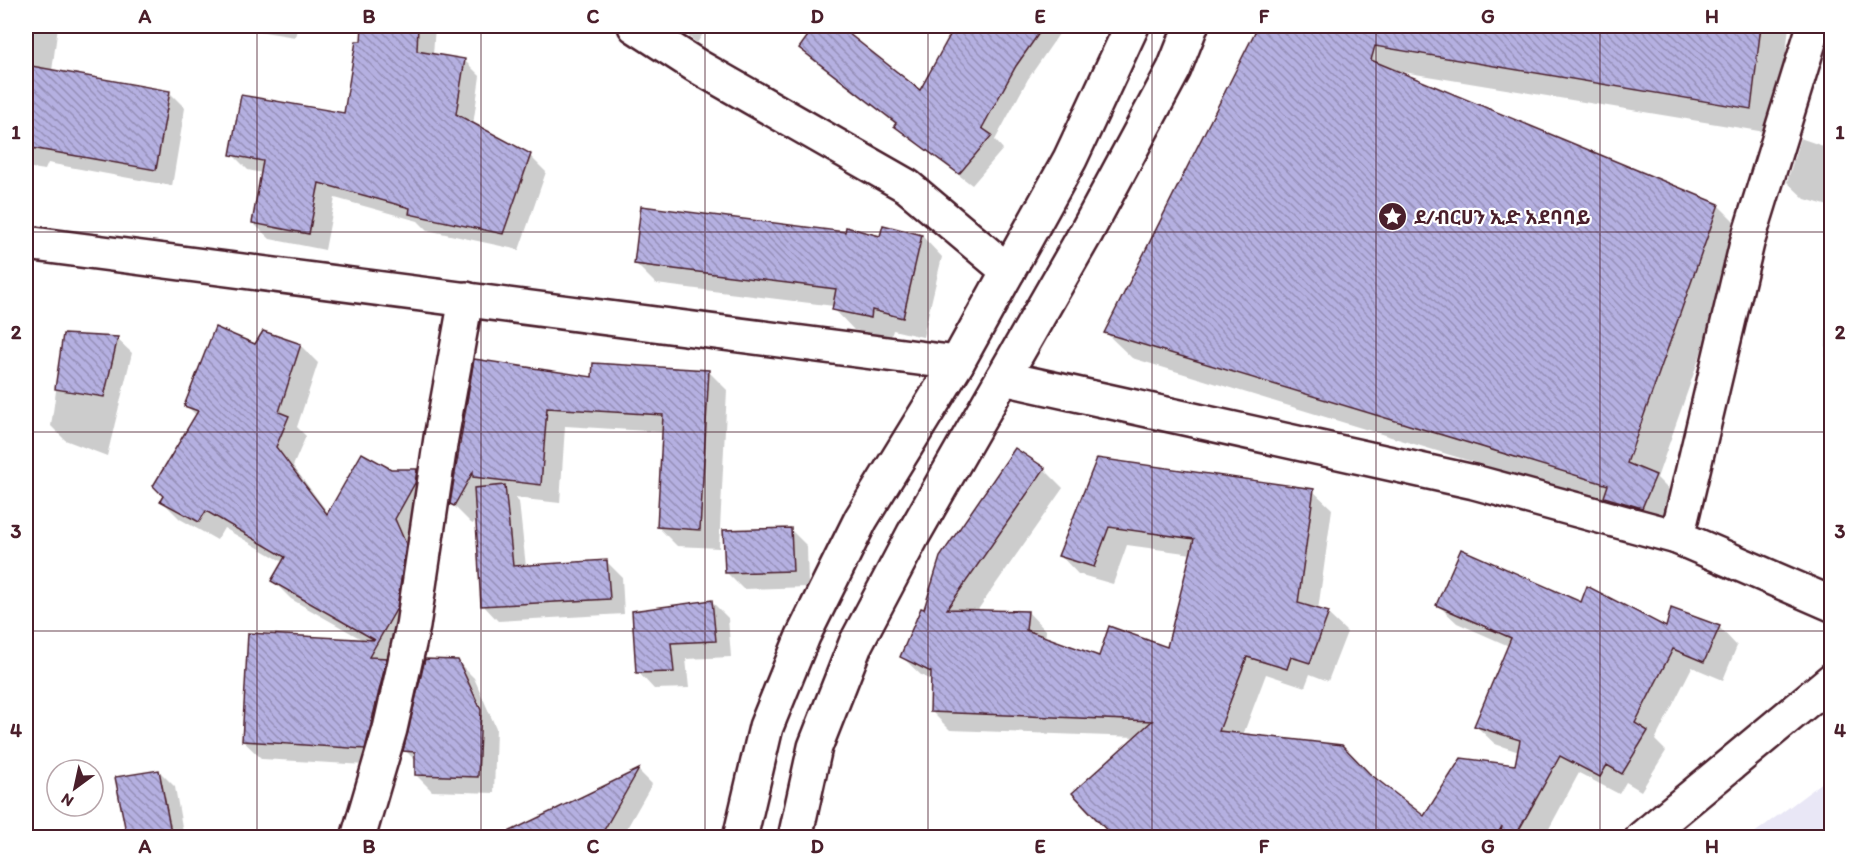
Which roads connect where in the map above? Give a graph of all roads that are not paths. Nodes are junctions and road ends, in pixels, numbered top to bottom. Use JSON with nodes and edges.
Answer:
{"nodes":[{"id":1,"x":635,"y":26,"type":"edge"},
{"id":2,"x":1132,"y":26,"type":"edge"},
{"id":3,"x":1191,"y":26,"type":"edge"},
{"id":4,"x":1814,"y":26,"type":"edge"},
{"id":5,"x":26,"y":243,"type":"edge"},
{"id":6,"x":1008,"y":271,"type":"junction"},
{"id":7,"x":466,"y":299,"type":"junction"},
{"id":8,"x":957,"y":363,"type":"junction"},
{"id":9,"x":1003,"y":378,"type":"junction"},
{"id":10,"x":1677,"y":537,"type":"junction"},
{"id":11,"x":1832,"y":604,"type":"edge"},
{"id":12,"x":1832,"y":680,"type":"edge"},
{"id":13,"x":358,"y":837,"type":"edge"},
{"id":14,"x":740,"y":837,"type":"edge"},
{"id":15,"x":795,"y":837,"type":"edge"},
{"id":16,"x":1642,"y":837,"type":"edge"}],
"edges":[{"from":1,"to":6,"type":"street"},
{"from":2,"to":6,"type":"street"},
{"from":3,"to":9,"type":"street"},
{"from":4,"to":10,"type":"street"},
{"from":5,"to":7,"type":"street"},
{"from":6,"to":8,"type":"street"},
{"from":7,"to":8,"type":"street"},
{"from":7,"to":13,"type":"street"},
{"from":8,"to":14,"type":"street"},
{"from":9,"to":10,"type":"street"},
{"from":9,"to":15,"type":"street"},
{"from":10,"to":11,"type":"street"},
{"from":12,"to":16,"type":"street"}]}
